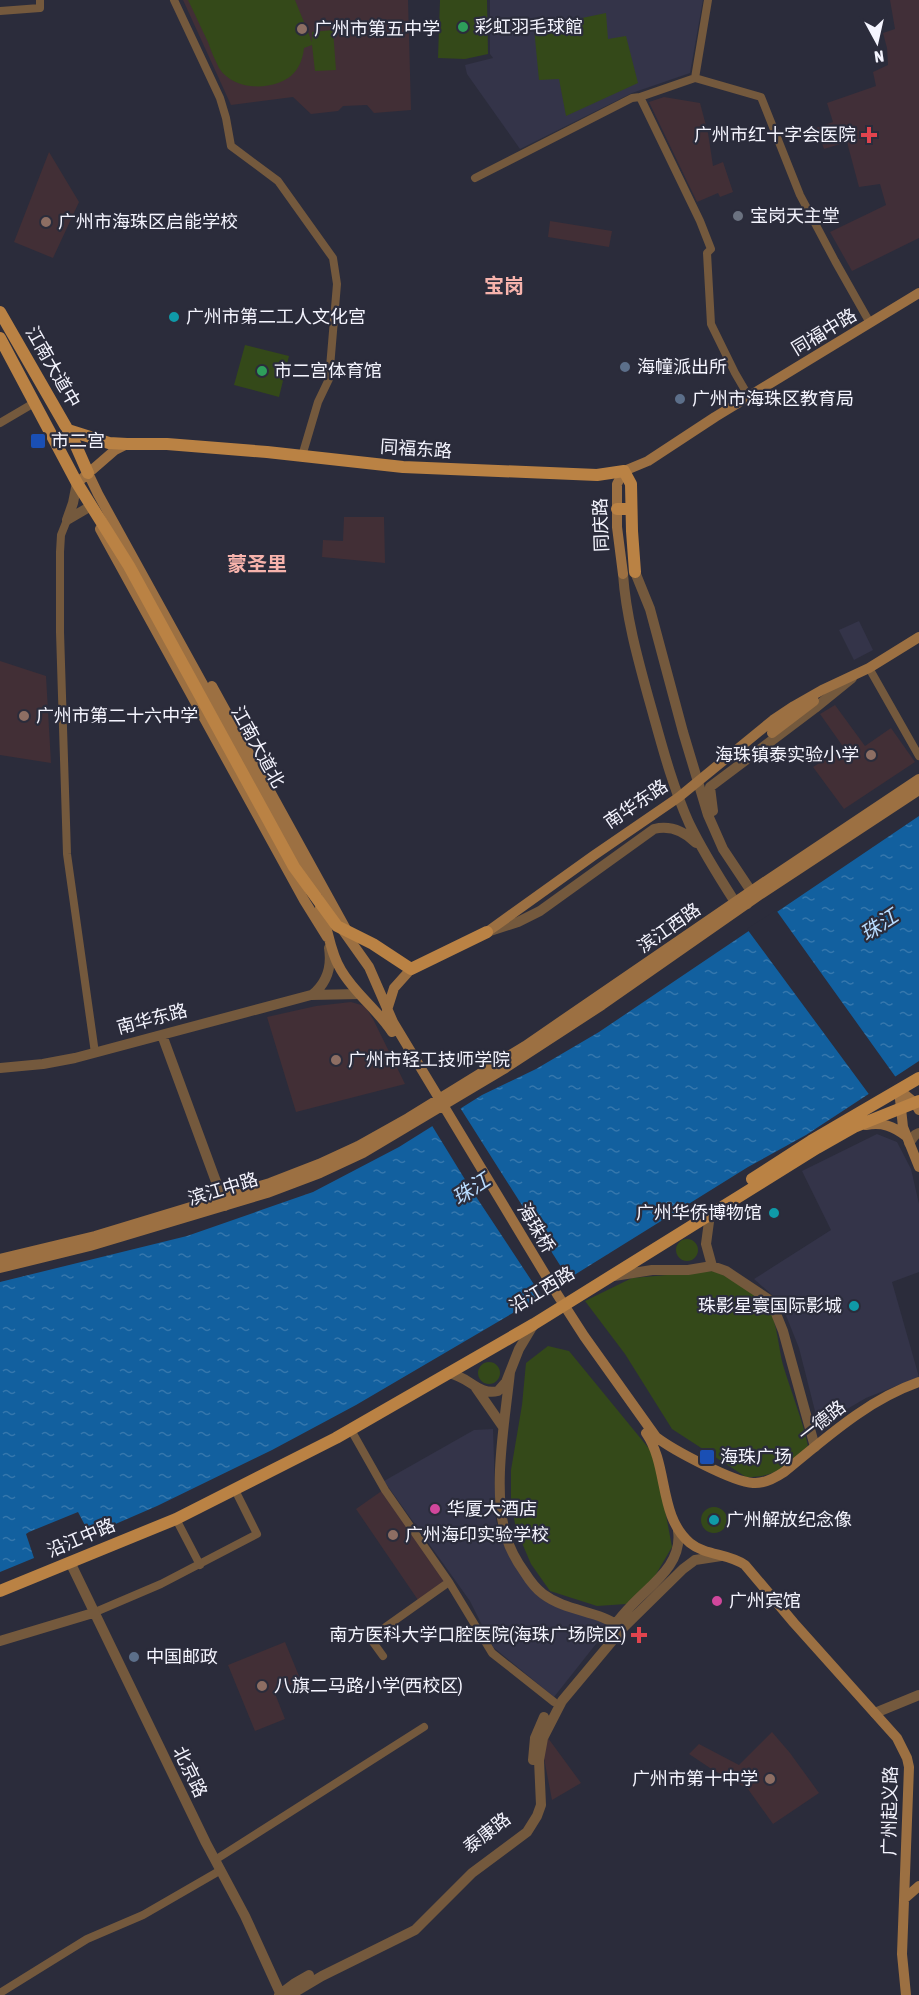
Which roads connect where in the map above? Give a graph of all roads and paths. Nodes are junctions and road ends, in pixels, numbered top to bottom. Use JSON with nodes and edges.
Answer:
{"nodes":[{"id":1,"x":40,"y":0,"type":"edge"},
{"id":2,"x":174,"y":0,"type":"edge"},
{"id":3,"x":708,"y":0,"type":"edge"},
{"id":4,"x":0,"y":11,"type":"edge"},
{"id":5,"x":696,"y":78,"type":"junction"},
{"id":6,"x":640,"y":97,"type":"junction"},
{"id":7,"x":474,"y":178,"type":"dead end"},
{"id":8,"x":919,"y":293,"type":"edge"},
{"id":9,"x":0,"y":312,"type":"edge"},
{"id":10,"x":870,"y":323,"type":"junction"},
{"id":11,"x":0,"y":338,"type":"edge"},
{"id":12,"x":747,"y":398,"type":"junction"},
{"id":13,"x":34,"y":403,"type":"junction"},
{"id":14,"x":0,"y":423,"type":"edge"},
{"id":15,"x":68,"y":430,"type":"junction"},
{"id":16,"x":127,"y":444,"type":"junction"},
{"id":17,"x":302,"y":456,"type":"junction"},
{"id":18,"x":624,"y":471,"type":"junction"},
{"id":19,"x":88,"y":473,"type":"junction"},
{"id":20,"x":77,"y":483,"type":"junction"},
{"id":21,"x":91,"y":506,"type":"junction"},
{"id":22,"x":617,"y":509,"type":"junction"},
{"id":23,"x":631,"y":509,"type":"junction"},
{"id":24,"x":67,"y":520,"type":"junction"},
{"id":25,"x":629,"y":573,"type":"junction"},
{"id":26,"x":919,"y":637,"type":"edge"},
{"id":27,"x":869,"y":668,"type":"junction"},
{"id":28,"x":855,"y":675,"type":"junction"},
{"id":29,"x":771,"y":733,"type":"dead end"},
{"id":30,"x":919,"y":756,"type":"edge"},
{"id":31,"x":919,"y":779,"type":"edge"},
{"id":32,"x":703,"y":786,"type":"junction"},
{"id":33,"x":919,"y":790,"type":"edge"},
{"id":34,"x":679,"y":797,"type":"junction"},
{"id":35,"x":648,"y":818,"type":"junction"},
{"id":36,"x":628,"y":848,"type":"junction"},
{"id":37,"x":703,"y":849,"type":"junction"},
{"id":38,"x":294,"y":867,"type":"junction"},
{"id":39,"x":751,"y":891,"type":"junction"},
{"id":40,"x":735,"y":902,"type":"junction"},
{"id":41,"x":747,"y":904,"type":"junction"},
{"id":42,"x":487,"y":932,"type":"junction"},
{"id":43,"x":347,"y":934,"type":"junction"},
{"id":44,"x":328,"y":938,"type":"junction"},
{"id":45,"x":411,"y":969,"type":"junction"},
{"id":46,"x":359,"y":994,"type":"junction"},
{"id":47,"x":311,"y":995,"type":"junction"},
{"id":48,"x":387,"y":1010,"type":"junction"},
{"id":49,"x":162,"y":1035,"type":"junction"},
{"id":50,"x":398,"y":1037,"type":"junction"},
{"id":51,"x":95,"y":1053,"type":"junction"},
{"id":52,"x":0,"y":1068,"type":"edge"},
{"id":53,"x":919,"y":1078,"type":"edge"},
{"id":54,"x":900,"y":1101,"type":"junction"},
{"id":55,"x":439,"y":1104,"type":"junction"},
{"id":56,"x":918,"y":1105,"type":"edge"},
{"id":57,"x":854,"y":1127,"type":"junction"},
{"id":58,"x":919,"y":1133,"type":"edge"},
{"id":59,"x":907,"y":1140,"type":"junction"},
{"id":60,"x":919,"y":1167,"type":"edge"},
{"id":61,"x":224,"y":1202,"type":"junction"},
{"id":62,"x":710,"y":1214,"type":"junction"},
{"id":63,"x":0,"y":1259,"type":"edge"},
{"id":64,"x":712,"y":1266,"type":"junction"},
{"id":65,"x":0,"y":1268,"type":"edge"},
{"id":66,"x":613,"y":1276,"type":"junction"},
{"id":67,"x":534,"y":1324,"type":"junction"},
{"id":68,"x":510,"y":1372,"type":"junction"},
{"id":69,"x":448,"y":1374,"type":"junction"},
{"id":70,"x":919,"y":1382,"type":"edge"},
{"id":71,"x":475,"y":1386,"type":"junction"},
{"id":72,"x":627,"y":1402,"type":"junction"},
{"id":73,"x":503,"y":1427,"type":"junction"},
{"id":74,"x":351,"y":1430,"type":"junction"},
{"id":75,"x":815,"y":1447,"type":"junction"},
{"id":76,"x":746,"y":1482,"type":"joint"},
{"id":77,"x":235,"y":1490,"type":"junction"},
{"id":78,"x":174,"y":1516,"type":"junction"},
{"id":79,"x":678,"y":1531,"type":"junction"},
{"id":80,"x":727,"y":1556,"type":"junction"},
{"id":81,"x":70,"y":1562,"type":"junction"},
{"id":82,"x":200,"y":1565,"type":"junction"},
{"id":83,"x":449,"y":1582,"type":"junction"},
{"id":84,"x":0,"y":1591,"type":"edge"},
{"id":85,"x":93,"y":1613,"type":"junction"},
{"id":86,"x":620,"y":1625,"type":"junction"},
{"id":87,"x":0,"y":1641,"type":"edge"},
{"id":88,"x":382,"y":1656,"type":"dead end"},
{"id":89,"x":919,"y":1695,"type":"edge"},
{"id":90,"x":554,"y":1702,"type":"junction"},
{"id":91,"x":875,"y":1713,"type":"junction"},
{"id":92,"x":424,"y":1728,"type":"dead end"},
{"id":93,"x":218,"y":1865,"type":"junction"},
{"id":94,"x":919,"y":1886,"type":"edge"},
{"id":95,"x":904,"y":1899,"type":"junction"},
{"id":96,"x":904,"y":1992,"type":"edge"},
{"id":97,"x":0,"y":1993,"type":"edge"},
{"id":98,"x":283,"y":1995,"type":"edge"}],
"edges":[{"from":1,"to":4,"type":"street"},
{"from":2,"to":17,"type":"street"},
{"from":3,"to":5,"type":"street"},
{"from":5,"to":6,"type":"street"},
{"from":5,"to":10,"type":"street"},
{"from":6,"to":7,"type":"street"},
{"from":6,"to":12,"type":"street"},
{"from":8,"to":10,"type":"main road","name":"同福中路"},
{"from":9,"to":15,"type":"main road","name":"江南大道中"},
{"from":10,"to":12,"type":"main road","name":"同福中路"},
{"from":11,"to":13,"type":"main road","name":"江南大道中"},
{"from":12,"to":18,"type":"main road","name":"同福东路"},
{"from":13,"to":14,"type":"street"},
{"from":13,"to":20,"type":"main road","name":"江南大道中"},
{"from":15,"to":16,"type":"main road","name":"同福东路"},
{"from":15,"to":19,"type":"main road","name":"江南大道中"},
{"from":16,"to":17,"type":"main road","name":"同福东路"},
{"from":16,"to":19,"type":"main road"},
{"from":17,"to":18,"type":"main road","name":"同福东路"},
{"from":18,"to":22,"type":"main road","name":"同庆路"},
{"from":18,"to":23,"type":"main road","name":"同庆路"},
{"from":19,"to":20,"type":"main road"},
{"from":19,"to":43,"type":"main road","name":"江南大道北"},
{"from":20,"to":21,"type":"main road","name":"江南大道北"},
{"from":20,"to":24,"type":"street"},
{"from":21,"to":24,"type":"street"},
{"from":21,"to":38,"type":"main road","name":"江南大道北"},
{"from":21,"to":44,"type":"main road"},
{"from":22,"to":23,"type":"main road"},
{"from":22,"to":25,"type":"main road","name":"同庆路"},
{"from":23,"to":25,"type":"main road","name":"同庆路"},
{"from":24,"to":51,"type":"street"},
{"from":25,"to":32,"type":"street"},
{"from":25,"to":34,"type":"street"},
{"from":26,"to":27,"type":"main road","name":"南华东路"},
{"from":27,"to":28,"type":"main road","name":"南华东路"},
{"from":27,"to":30,"type":"street"},
{"from":28,"to":29,"type":"main road"},
{"from":28,"to":32,"type":"street"},
{"from":28,"to":32,"type":"main road","name":"南华东路"},
{"from":31,"to":39,"type":"main road","name":"滨江西路"},
{"from":32,"to":34,"type":"main road","name":"南华东路"},
{"from":32,"to":39,"type":"street"},
{"from":33,"to":41,"type":"main road","name":"滨江西路"},
{"from":34,"to":35,"type":"main road","name":"南华东路"},
{"from":34,"to":37,"type":"street"},
{"from":35,"to":36,"type":"street"},
{"from":35,"to":42,"type":"main road","name":"南华东路"},
{"from":36,"to":37,"type":"street"},
{"from":36,"to":42,"type":"street"},
{"from":37,"to":40,"type":"street"},
{"from":38,"to":43,"type":"main road"},
{"from":38,"to":44,"type":"main road","name":"江南大道北"},
{"from":39,"to":40,"type":"main road","name":"滨江西路"},
{"from":39,"to":41,"type":"street"},
{"from":40,"to":41,"type":"street"},
{"from":40,"to":55,"type":"main road","name":"滨江西路"},
{"from":41,"to":55,"type":"main road","name":"滨江西路"},
{"from":42,"to":45,"type":"main road","name":"南华东路"},
{"from":43,"to":45,"type":"main road"},
{"from":43,"to":48,"type":"main road","name":"江南大道北"},
{"from":44,"to":46,"type":"main road","name":"江南大道北"},
{"from":44,"to":47,"type":"street"},
{"from":45,"to":48,"type":"main road","name":"南华东路"},
{"from":46,"to":47,"type":"street","name":"南华东路"},
{"from":46,"to":50,"type":"main road","name":"江南大道北"},
{"from":47,"to":49,"type":"street","name":"南华东路"},
{"from":48,"to":50,"type":"main road","name":"江南大道北"},
{"from":49,"to":51,"type":"street","name":"南华东路"},
{"from":49,"to":61,"type":"street"},
{"from":50,"to":72,"type":"main road","name":"海珠桥"},
{"from":51,"to":52,"type":"street","name":"南华东路"},
{"from":53,"to":54,"type":"main road","name":"沿江西路"},
{"from":54,"to":56,"type":"main road"},
{"from":54,"to":59,"type":"main road"},
{"from":54,"to":78,"type":"main road","name":"沿江西路"},
{"from":55,"to":61,"type":"main road","name":"滨江中路"},
{"from":56,"to":57,"type":"main road","name":"沿江西路"},
{"from":57,"to":59,"type":"main road"},
{"from":57,"to":62,"type":"main road","name":"沿江西路"},
{"from":58,"to":59,"type":"street"},
{"from":59,"to":60,"type":"main road"},
{"from":61,"to":63,"type":"main road","name":"滨江中路"},
{"from":61,"to":65,"type":"main road","name":"滨江中路"},
{"from":62,"to":64,"type":"street"},
{"from":62,"to":66,"type":"main road","name":"沿江西路"},
{"from":64,"to":66,"type":"street"},
{"from":64,"to":75,"type":"street"},
{"from":66,"to":67,"type":"main road","name":"沿江西路"},
{"from":67,"to":68,"type":"street"},
{"from":67,"to":69,"type":"main road","name":"沿江西路"},
{"from":68,"to":71,"type":"street"},
{"from":68,"to":73,"type":"street"},
{"from":69,"to":71,"type":"street"},
{"from":69,"to":74,"type":"main road","name":"沿江西路"},
{"from":70,"to":75,"type":"main road","name":"一德路"},
{"from":71,"to":73,"type":"street"},
{"from":72,"to":76,"type":"main road","name":"海珠桥"},
{"from":72,"to":79,"type":"main road","name":"海珠桥"},
{"from":73,"to":86,"type":"street"},
{"from":74,"to":77,"type":"main road","name":"沿江西路"},
{"from":74,"to":83,"type":"street"},
{"from":75,"to":76,"type":"main road","name":"一德路"},
{"from":77,"to":78,"type":"main road","name":"沿江西路"},
{"from":77,"to":82,"type":"street"},
{"from":78,"to":81,"type":"main road","name":"沿江中路"},
{"from":78,"to":82,"type":"street"},
{"from":79,"to":80,"type":"main road","name":"广州起义路"},
{"from":79,"to":86,"type":"street","name":"泰康路"},
{"from":80,"to":86,"type":"street","name":"泰康路"},
{"from":80,"to":91,"type":"main road","name":"广州起义路"},
{"from":81,"to":84,"type":"main road","name":"沿江中路"},
{"from":81,"to":85,"type":"street","name":"北京路"},
{"from":82,"to":85,"type":"street"},
{"from":83,"to":88,"type":"street"},
{"from":83,"to":90,"type":"street"},
{"from":85,"to":87,"type":"street"},
{"from":85,"to":93,"type":"street","name":"北京路"},
{"from":86,"to":90,"type":"street","name":"泰康路"},
{"from":86,"to":98,"type":"street","name":"泰康路"},
{"from":89,"to":91,"type":"street"},
{"from":90,"to":98,"type":"street","name":"泰康路"},
{"from":91,"to":95,"type":"main road","name":"广州起义路"},
{"from":92,"to":93,"type":"street"},
{"from":93,"to":97,"type":"street"},
{"from":93,"to":98,"type":"street","name":"北京路"},
{"from":94,"to":95,"type":"main road"},
{"from":95,"to":96,"type":"main road","name":"广州起义路"}]}
